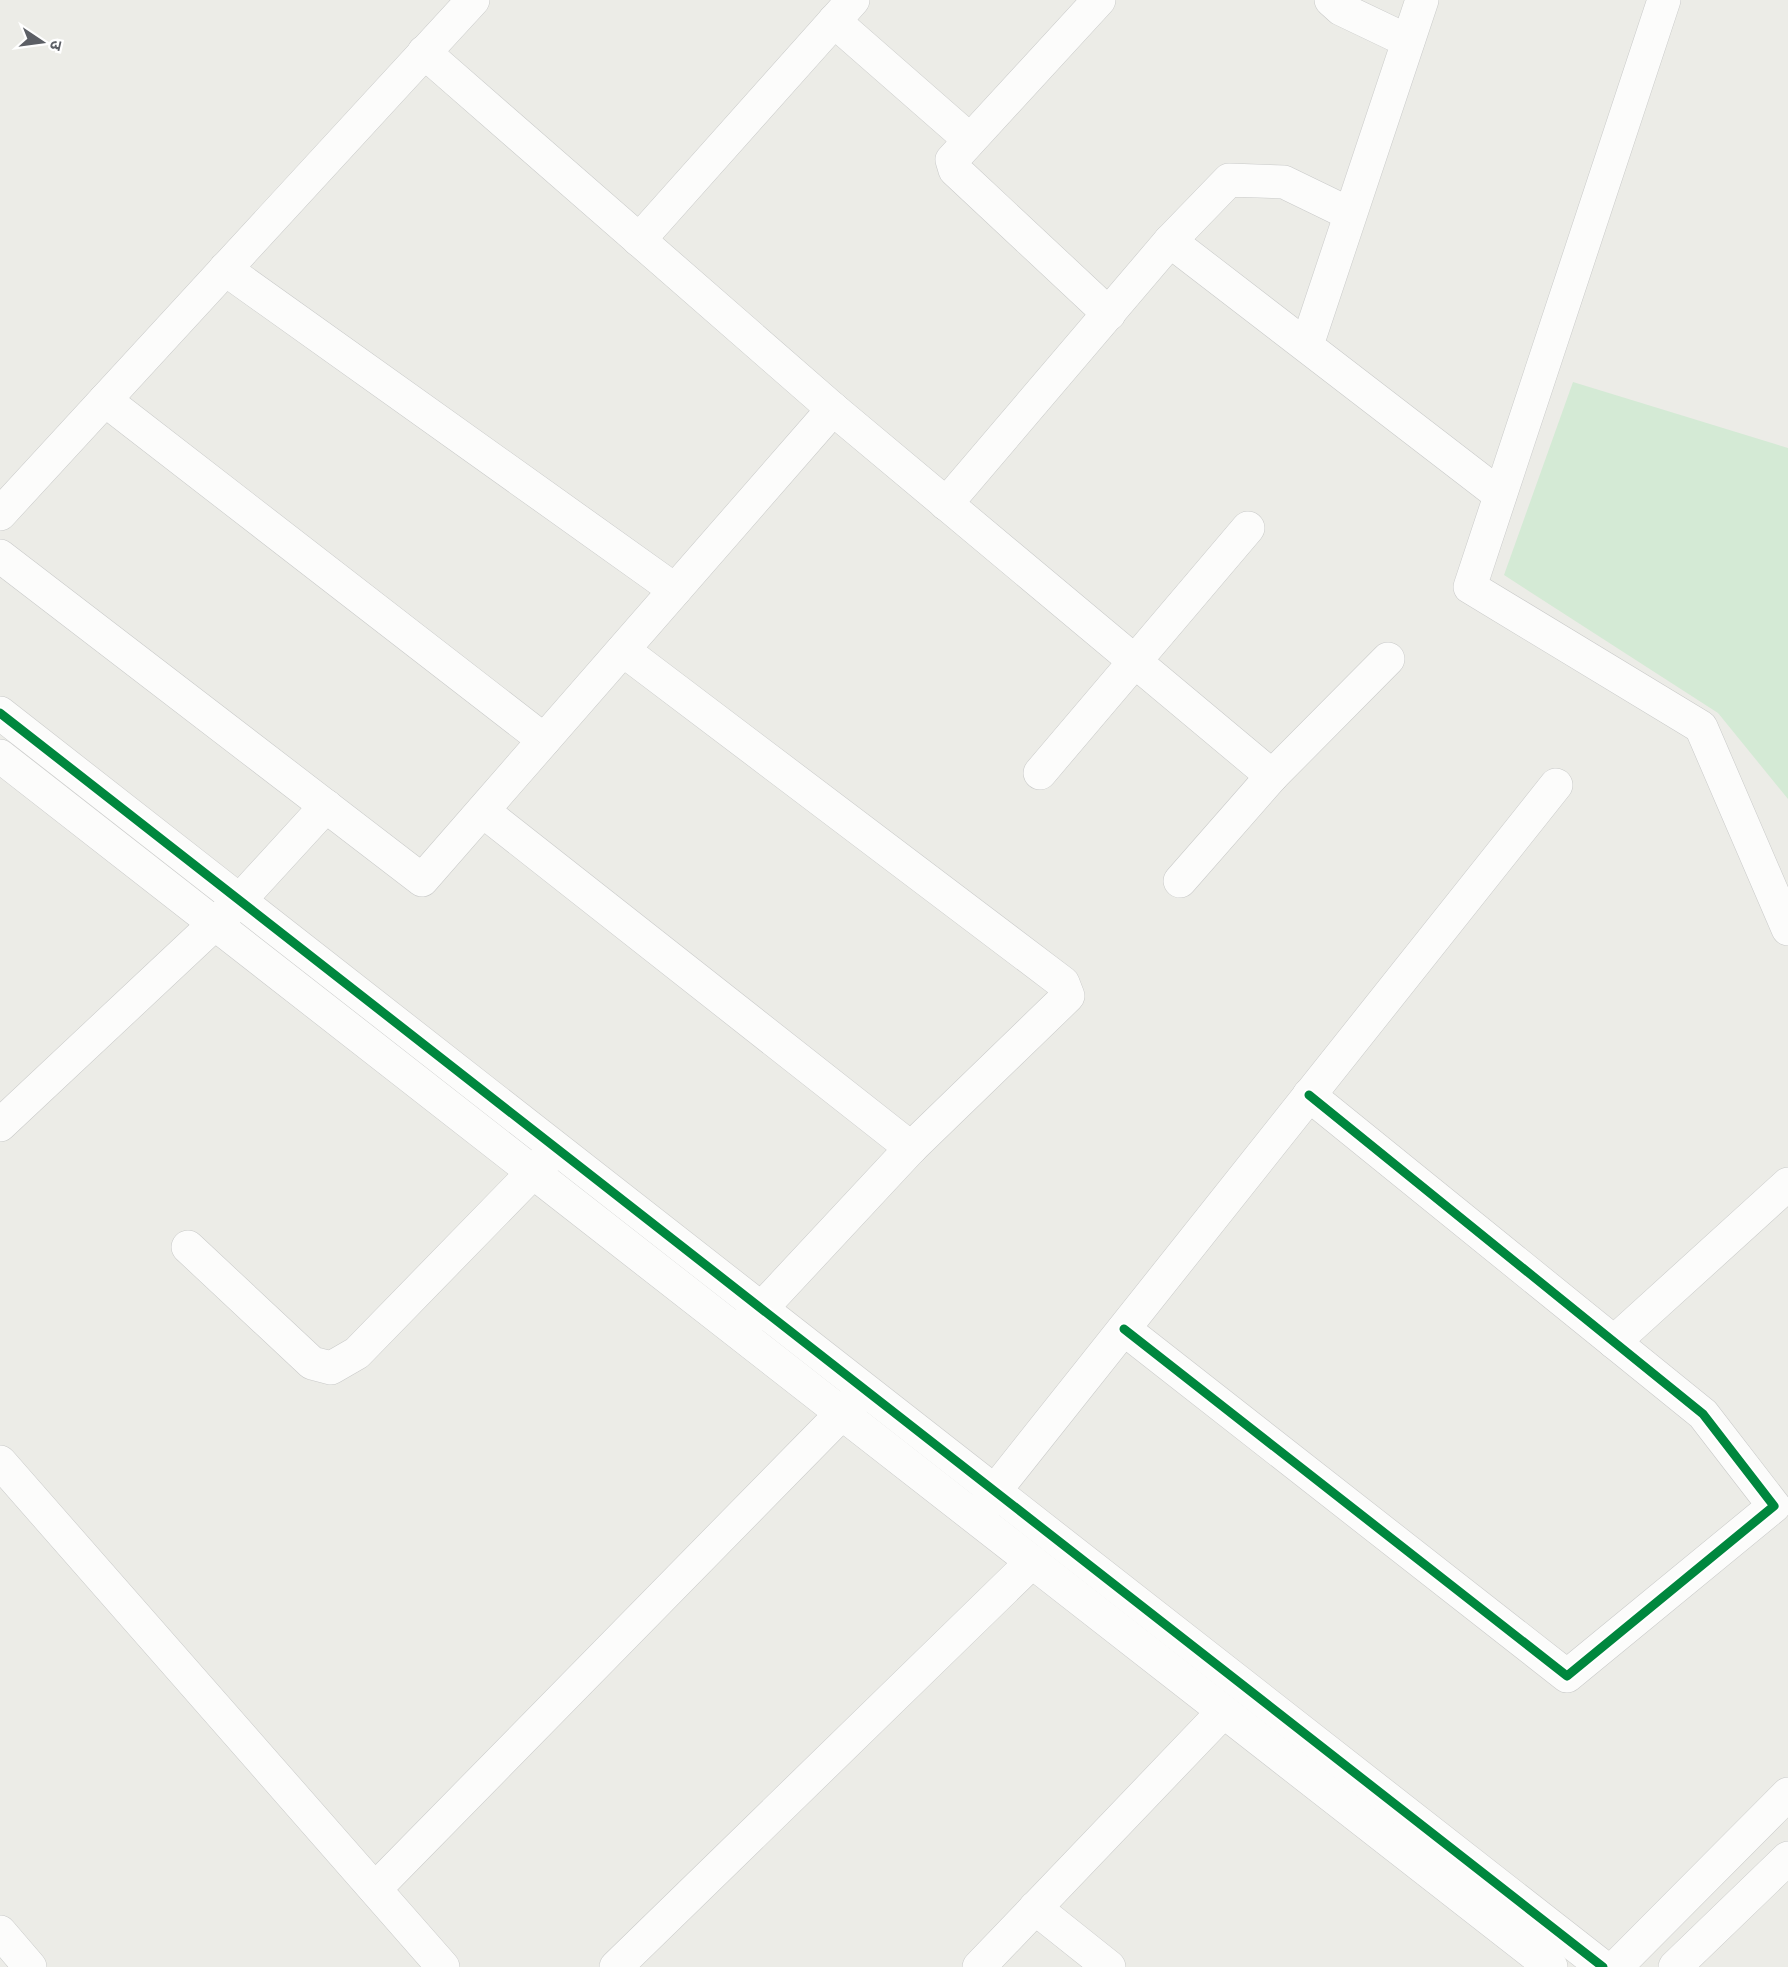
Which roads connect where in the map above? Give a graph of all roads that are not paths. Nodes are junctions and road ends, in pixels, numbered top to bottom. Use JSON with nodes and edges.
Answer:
{"nodes":[{"id":1,"x":472,"y":0,"type":"edge"},
{"id":2,"x":1099,"y":0,"type":"edge"},
{"id":3,"x":1331,"y":0,"type":"edge"},
{"id":4,"x":1422,"y":0,"type":"edge"},
{"id":5,"x":1664,"y":0,"type":"edge"},
{"id":6,"x":844,"y":11,"type":"edge"},
{"id":7,"x":1408,"y":41,"type":"junction"},
{"id":8,"x":424,"y":52,"type":"junction"},
{"id":9,"x":970,"y":140,"type":"junction"},
{"id":10,"x":1350,"y":214,"type":"junction"},
{"id":11,"x":639,"y":240,"type":"junction"},
{"id":12,"x":1170,"y":241,"type":"junction"},
{"id":13,"x":225,"y":269,"type":"junction"},
{"id":14,"x":1108,"y":314,"type":"junction"},
{"id":15,"x":1307,"y":345,"type":"junction"},
{"id":16,"x":105,"y":400,"type":"junction"},
{"id":17,"x":833,"y":409,"type":"junction"},
{"id":18,"x":1500,"y":495,"type":"junction"},
{"id":19,"x":946,"y":504,"type":"junction"},
{"id":20,"x":0,"y":514,"type":"edge"},
{"id":21,"x":1248,"y":528,"type":"dead end"},
{"id":22,"x":0,"y":556,"type":"edge"},
{"id":23,"x":675,"y":590,"type":"junction"},
{"id":24,"x":623,"y":650,"type":"junction"},
{"id":25,"x":1388,"y":659,"type":"dead end"},
{"id":26,"x":1134,"y":661,"type":"junction"},
{"id":27,"x":0,"y":713,"type":"edge"},
{"id":28,"x":33,"y":739,"type":"junction"},
{"id":29,"x":544,"y":740,"type":"junction"},
{"id":30,"x":4,"y":765,"type":"edge"},
{"id":31,"x":1040,"y":772,"type":"dead end"},
{"id":32,"x":1272,"y":776,"type":"junction"},
{"id":33,"x":1556,"y":785,"type":"dead end"},
{"id":34,"x":326,"y":806,"type":"junction"},
{"id":35,"x":483,"y":811,"type":"junction"},
{"id":36,"x":1776,"y":870,"type":"edge"},
{"id":37,"x":1180,"y":881,"type":"dead end"},
{"id":38,"x":239,"y":901,"type":"junction"},
{"id":39,"x":214,"y":923,"type":"junction"},
{"id":40,"x":1788,"y":929,"type":"edge"},
{"id":41,"x":1309,"y":1095,"type":"junction"},
{"id":42,"x":0,"y":1125,"type":"edge"},
{"id":43,"x":910,"y":1148,"type":"junction"},
{"id":44,"x":556,"y":1149,"type":"junction"},
{"id":45,"x":534,"y":1173,"type":"junction"},
{"id":46,"x":1788,"y":1184,"type":"edge"},
{"id":47,"x":188,"y":1247,"type":"dead end"},
{"id":48,"x":760,"y":1310,"type":"junction"},
{"id":49,"x":1124,"y":1329,"type":"junction"},
{"id":50,"x":736,"y":1331,"type":"junction"},
{"id":51,"x":1614,"y":1342,"type":"junction"},
{"id":52,"x":864,"y":1390,"type":"junction"},
{"id":53,"x":842,"y":1414,"type":"junction"},
{"id":54,"x":0,"y":1462,"type":"edge"},
{"id":55,"x":994,"y":1492,"type":"junction"},
{"id":56,"x":976,"y":1519,"type":"junction"},
{"id":57,"x":1032,"y":1562,"type":"junction"},
{"id":58,"x":1223,"y":1712,"type":"junction"},
{"id":59,"x":1788,"y":1794,"type":"edge"},
{"id":60,"x":1788,"y":1858,"type":"edge"},
{"id":61,"x":375,"y":1889,"type":"junction"},
{"id":62,"x":1035,"y":1908,"type":"junction"},
{"id":63,"x":0,"y":1932,"type":"edge"},
{"id":64,"x":30,"y":1967,"type":"edge"},
{"id":65,"x":443,"y":1967,"type":"edge"},
{"id":66,"x":616,"y":1967,"type":"edge"},
{"id":67,"x":979,"y":1967,"type":"edge"},
{"id":68,"x":1109,"y":1967,"type":"edge"},
{"id":69,"x":1551,"y":1967,"type":"edge"},
{"id":70,"x":1603,"y":1967,"type":"edge"},
{"id":71,"x":1616,"y":1967,"type":"edge"},
{"id":72,"x":1675,"y":1967,"type":"edge"}],
"edges":[{"from":1,"to":8,"type":"street"},
{"from":2,"to":9,"type":"street"},
{"from":3,"to":7,"type":"street"},
{"from":4,"to":7,"type":"street"},
{"from":5,"to":18,"type":"street"},
{"from":6,"to":9,"type":"street"},
{"from":6,"to":11,"type":"street"},
{"from":7,"to":10,"type":"street"},
{"from":8,"to":11,"type":"street"},
{"from":8,"to":13,"type":"street"},
{"from":9,"to":14,"type":"street"},
{"from":10,"to":12,"type":"street"},
{"from":10,"to":15,"type":"street"},
{"from":11,"to":17,"type":"street"},
{"from":12,"to":14,"type":"street"},
{"from":12,"to":15,"type":"street"},
{"from":13,"to":16,"type":"street"},
{"from":13,"to":23,"type":"street"},
{"from":14,"to":19,"type":"street"},
{"from":15,"to":18,"type":"street"},
{"from":16,"to":20,"type":"street"},
{"from":16,"to":29,"type":"street"},
{"from":17,"to":19,"type":"street"},
{"from":17,"to":23,"type":"street"},
{"from":18,"to":36,"type":"street"},
{"from":19,"to":26,"type":"street"},
{"from":21,"to":26,"type":"street"},
{"from":22,"to":34,"type":"street"},
{"from":23,"to":24,"type":"street"},
{"from":24,"to":29,"type":"street"},
{"from":24,"to":43,"type":"street"},
{"from":25,"to":32,"type":"street"},
{"from":26,"to":31,"type":"street"},
{"from":26,"to":32,"type":"street"},
{"from":27,"to":28,"type":"street"},
{"from":28,"to":30,"type":"street"},
{"from":28,"to":38,"type":"street"},
{"from":29,"to":35,"type":"street"},
{"from":30,"to":39,"type":"street"},
{"from":32,"to":37,"type":"street"},
{"from":33,"to":41,"type":"street"},
{"from":34,"to":35,"type":"street"},
{"from":34,"to":38,"type":"street"},
{"from":35,"to":43,"type":"street"},
{"from":36,"to":40,"type":"street"},
{"from":38,"to":39,"type":"street"},
{"from":38,"to":44,"type":"street"},
{"from":39,"to":42,"type":"street"},
{"from":39,"to":45,"type":"street"},
{"from":41,"to":49,"type":"street"},
{"from":41,"to":51,"type":"street"},
{"from":43,"to":48,"type":"street"},
{"from":44,"to":45,"type":"street"},
{"from":44,"to":48,"type":"street"},
{"from":45,"to":47,"type":"street"},
{"from":45,"to":50,"type":"street"},
{"from":46,"to":51,"type":"street"},
{"from":48,"to":50,"type":"street"},
{"from":48,"to":52,"type":"street"},
{"from":49,"to":51,"type":"street"},
{"from":49,"to":55,"type":"street"},
{"from":50,"to":53,"type":"street"},
{"from":52,"to":53,"type":"street"},
{"from":52,"to":55,"type":"street"},
{"from":53,"to":56,"type":"street"},
{"from":53,"to":61,"type":"street"},
{"from":54,"to":61,"type":"street"},
{"from":55,"to":56,"type":"street"},
{"from":55,"to":70,"type":"street"},
{"from":56,"to":57,"type":"street"},
{"from":57,"to":58,"type":"street"},
{"from":57,"to":66,"type":"street"},
{"from":58,"to":62,"type":"street"},
{"from":58,"to":69,"type":"street"},
{"from":59,"to":71,"type":"street"},
{"from":60,"to":72,"type":"street"},
{"from":61,"to":65,"type":"street"},
{"from":62,"to":67,"type":"street"},
{"from":62,"to":68,"type":"street"},
{"from":63,"to":64,"type":"street"}]}
